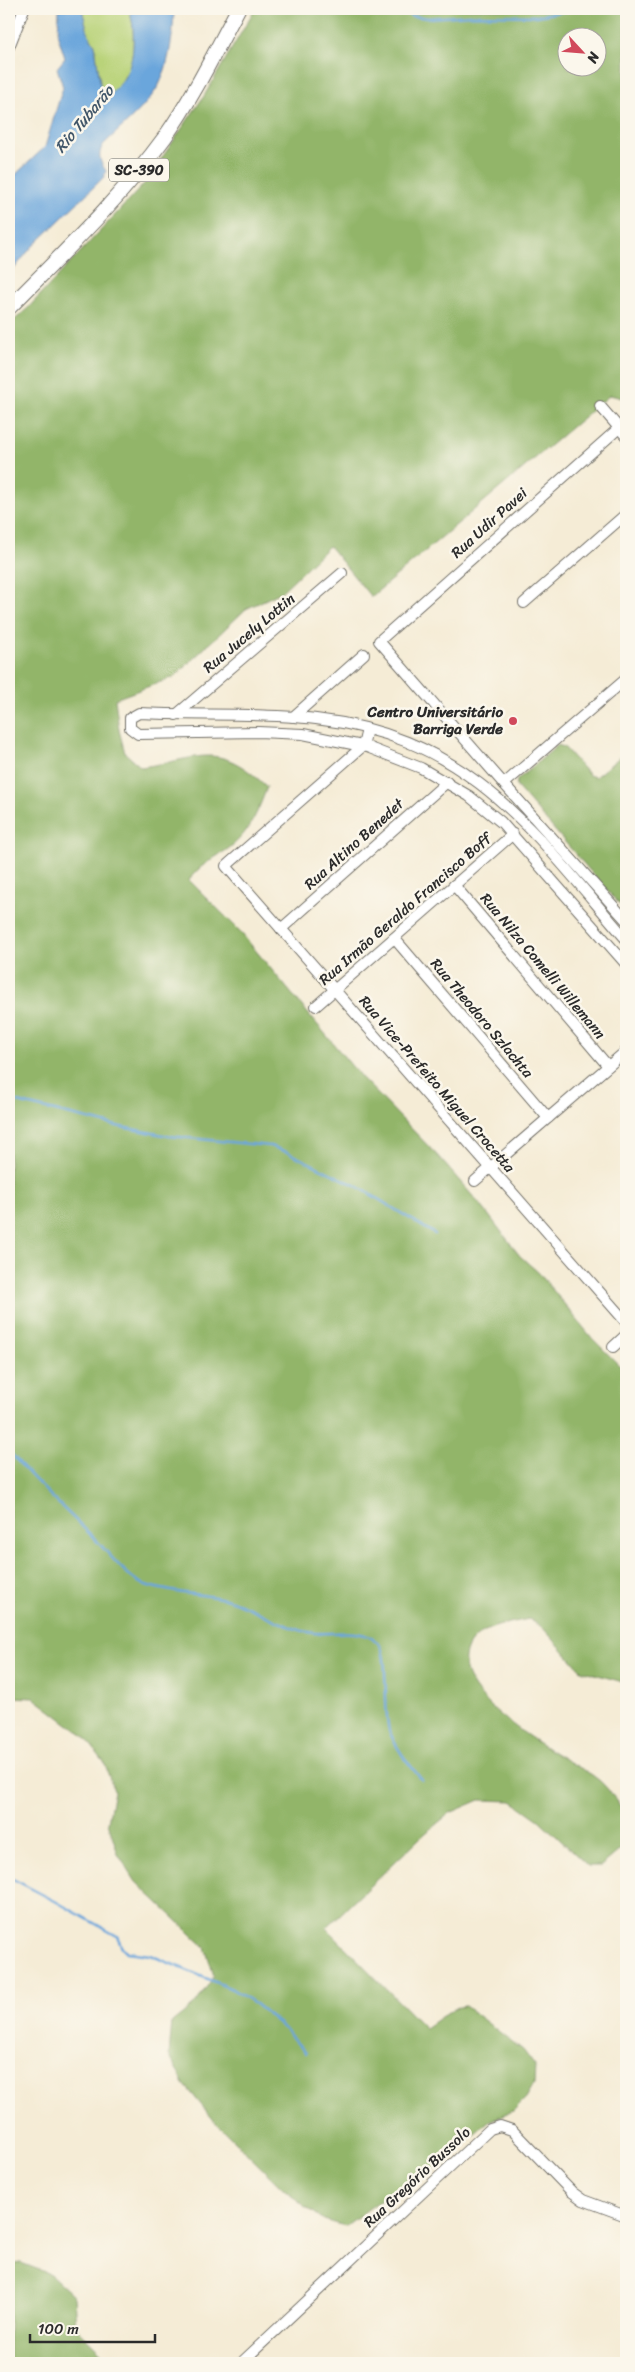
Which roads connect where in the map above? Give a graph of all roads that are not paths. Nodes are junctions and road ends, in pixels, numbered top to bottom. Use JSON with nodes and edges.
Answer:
{"nodes":[{"id":1,"x":24,"y":9,"type":"edge"},
{"id":2,"x":238,"y":9,"type":"edge"},
{"id":3,"x":9,"y":47,"type":"edge"},
{"id":4,"x":9,"y":308,"type":"edge"},
{"id":5,"x":600,"y":406,"type":"dead end"},
{"id":6,"x":623,"y":432,"type":"edge"},
{"id":7,"x":626,"y":514,"type":"edge"},
{"id":8,"x":342,"y":573,"type":"dead end"},
{"id":9,"x":524,"y":603,"type":"dead end"},
{"id":10,"x":364,"y":654,"type":"dead end"},
{"id":11,"x":626,"y":680,"type":"edge"},
{"id":12,"x":176,"y":714,"type":"junction"},
{"id":13,"x":293,"y":717,"type":"junction"},
{"id":14,"x":367,"y":729,"type":"junction"},
{"id":15,"x":363,"y":746,"type":"junction"},
{"id":16,"x":447,"y":782,"type":"junction"},
{"id":17,"x":504,"y":784,"type":"junction"},
{"id":18,"x":513,"y":834,"type":"junction"},
{"id":19,"x":454,"y":885,"type":"junction"},
{"id":20,"x":626,"y":920,"type":"edge"},
{"id":21,"x":281,"y":929,"type":"junction"},
{"id":22,"x":394,"y":938,"type":"junction"},
{"id":23,"x":626,"y":939,"type":"edge"},
{"id":24,"x":626,"y":964,"type":"edge"},
{"id":25,"x":334,"y":990,"type":"junction"},
{"id":26,"x":316,"y":1006,"type":"dead end"},
{"id":27,"x":626,"y":1051,"type":"edge"},
{"id":28,"x":608,"y":1066,"type":"junction"},
{"id":29,"x":548,"y":1118,"type":"junction"},
{"id":30,"x":490,"y":1168,"type":"junction"},
{"id":31,"x":474,"y":1181,"type":"dead end"},
{"id":32,"x":626,"y":1322,"type":"edge"},
{"id":33,"x":626,"y":1335,"type":"edge"},
{"id":34,"x":612,"y":1347,"type":"dead end"},
{"id":35,"x":626,"y":2216,"type":"edge"},
{"id":36,"x":241,"y":2363,"type":"edge"}],
"edges":[{"from":1,"to":3,"type":"street"},
{"from":2,"to":4,"type":"main road","number":"SC-390"},
{"from":5,"to":6,"type":"street"},
{"from":6,"to":17,"type":"street","name":"Rua Udir Pavei"},
{"from":7,"to":9,"type":"street"},
{"from":8,"to":12,"type":"street","name":"Rua Jucely Lottin"},
{"from":10,"to":13,"type":"street"},
{"from":11,"to":17,"type":"street"},
{"from":12,"to":13,"type":"street"},
{"from":12,"to":15,"type":"street"},
{"from":13,"to":14,"type":"street"},
{"from":14,"to":15,"type":"street"},
{"from":14,"to":23,"type":"street"},
{"from":15,"to":16,"type":"street"},
{"from":15,"to":21,"type":"street","name":"Rua Vice-Prefeito Miguel Crocetta"},
{"from":16,"to":18,"type":"street"},
{"from":16,"to":21,"type":"street","name":"Rua Altino Benedet"},
{"from":17,"to":20,"type":"street"},
{"from":18,"to":19,"type":"street","name":"Rua Irmão Geraldo Francisco Boff"},
{"from":18,"to":24,"type":"street"},
{"from":19,"to":22,"type":"street","name":"Rua Irmão Geraldo Francisco Boff"},
{"from":19,"to":28,"type":"street","name":"Rua Nilza Comelli Willemann"},
{"from":21,"to":25,"type":"street","name":"Rua Vice-Prefeito Miguel Crocetta"},
{"from":22,"to":25,"type":"street","name":"Rua Irmão Geraldo Francisco Boff"},
{"from":22,"to":29,"type":"street","name":"Rua Theodoro Szlachta"},
{"from":25,"to":26,"type":"street","name":"Rua Irmão Geraldo Francisco Boff"},
{"from":25,"to":30,"type":"street","name":"Rua Vice-Prefeito Miguel Crocetta"},
{"from":27,"to":28,"type":"street"},
{"from":28,"to":29,"type":"street"},
{"from":29,"to":30,"type":"street"},
{"from":30,"to":31,"type":"street"},
{"from":30,"to":32,"type":"street","name":"Rua Vice-Prefeito Miguel Crocetta"},
{"from":33,"to":34,"type":"street"},
{"from":35,"to":36,"type":"street","name":"Rua Gregório Bussolo"}]}
